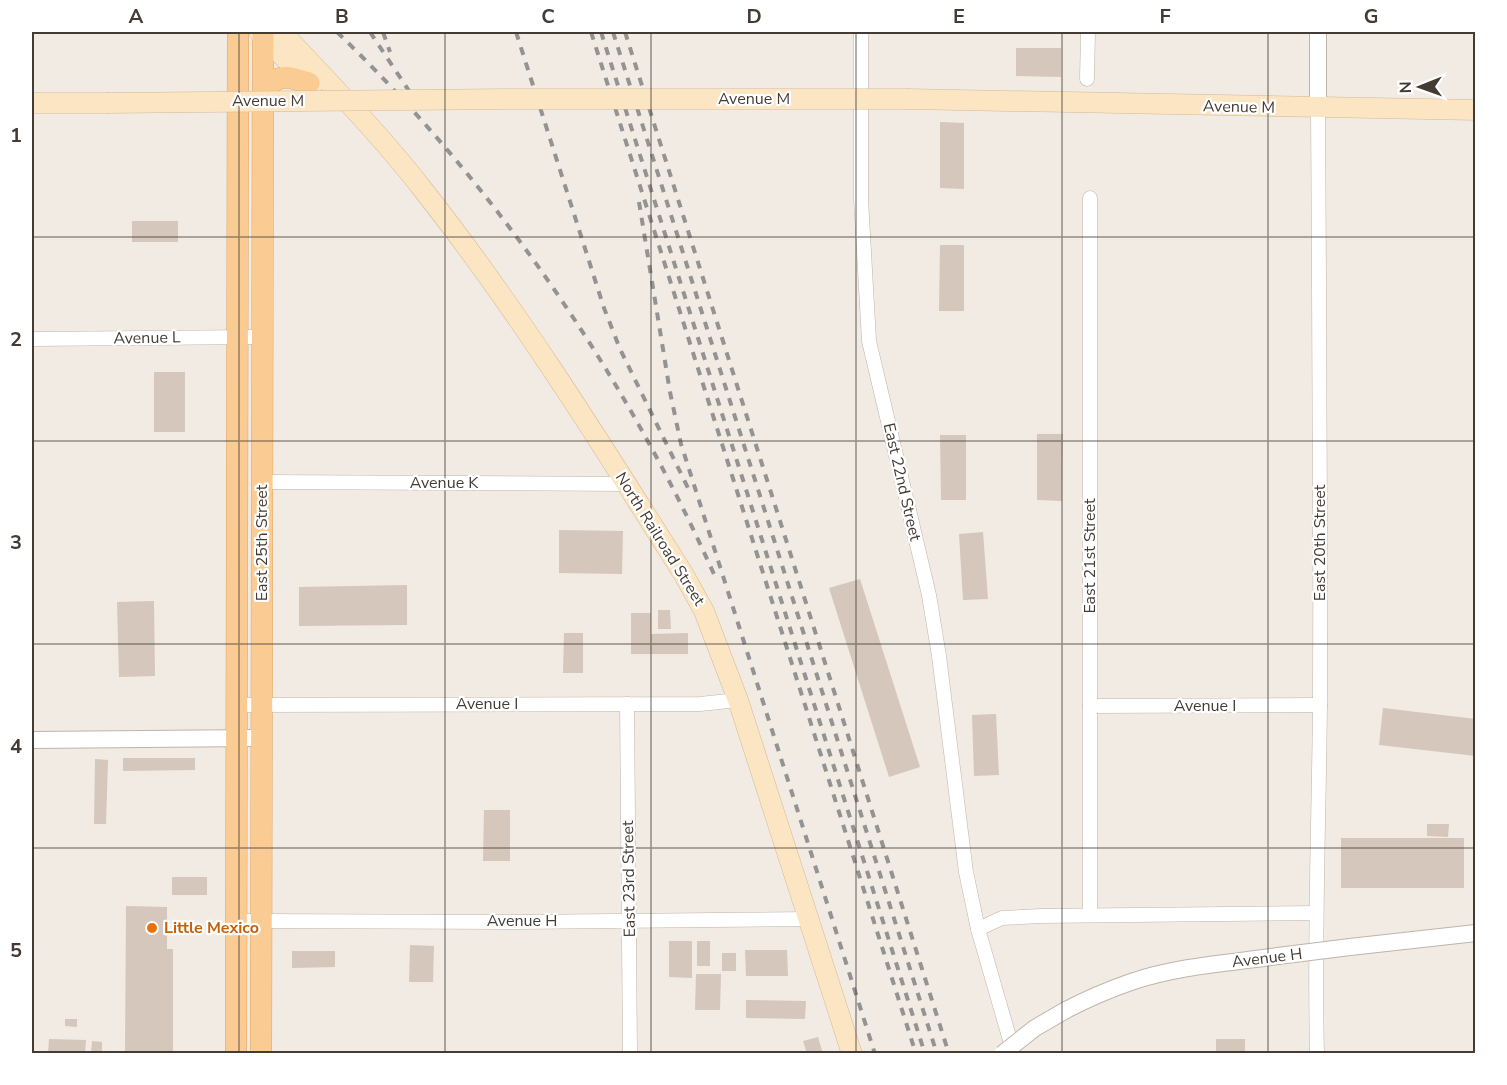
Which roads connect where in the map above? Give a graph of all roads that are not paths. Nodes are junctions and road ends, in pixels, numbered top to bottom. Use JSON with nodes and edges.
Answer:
{"nodes":[{"id":1,"x":238,"y":32,"type":"edge"},
{"id":2,"x":861,"y":32,"type":"edge"},
{"id":3,"x":1088,"y":32,"type":"edge"},
{"id":4,"x":1318,"y":32,"type":"edge"},
{"id":5,"x":267,"y":33,"type":"edge"},
{"id":6,"x":1087,"y":79,"type":"dead end"},
{"id":7,"x":309,"y":83,"type":"junction"},
{"id":8,"x":263,"y":96,"type":"junction"},
{"id":9,"x":32,"y":104,"type":"edge"},
{"id":10,"x":1318,"y":108,"type":"junction"},
{"id":11,"x":1476,"y":110,"type":"edge"},
{"id":12,"x":386,"y":146,"type":"junction"},
{"id":13,"x":1090,"y":198,"type":"dead end"},
{"id":14,"x":238,"y":337,"type":"junction"},
{"id":15,"x":263,"y":337,"type":"junction"},
{"id":16,"x":32,"y":339,"type":"edge"},
{"id":17,"x":262,"y":482,"type":"junction"},
{"id":18,"x":626,"y":484,"type":"junction"},
{"id":19,"x":738,"y":700,"type":"junction"},
{"id":20,"x":627,"y":704,"type":"junction"},
{"id":21,"x":236,"y":705,"type":"junction"},
{"id":22,"x":262,"y":705,"type":"junction"},
{"id":23,"x":1320,"y":705,"type":"junction"},
{"id":24,"x":1090,"y":706,"type":"junction"},
{"id":25,"x":261,"y":738,"type":"junction"},
{"id":26,"x":236,"y":739,"type":"junction"},
{"id":27,"x":32,"y":740,"type":"edge"},
{"id":28,"x":1315,"y":913,"type":"junction"},
{"id":29,"x":1090,"y":915,"type":"junction"},
{"id":30,"x":808,"y":919,"type":"junction"},
{"id":31,"x":235,"y":921,"type":"junction"},
{"id":32,"x":260,"y":921,"type":"junction"},
{"id":33,"x":630,"y":921,"type":"junction"},
{"id":34,"x":978,"y":929,"type":"junction"},
{"id":35,"x":1476,"y":933,"type":"edge"},
{"id":36,"x":236,"y":1053,"type":"edge"},
{"id":37,"x":261,"y":1053,"type":"edge"},
{"id":38,"x":630,"y":1053,"type":"edge"},
{"id":39,"x":852,"y":1053,"type":"edge"},
{"id":40,"x":1002,"y":1053,"type":"edge"},
{"id":41,"x":1014,"y":1053,"type":"edge"},
{"id":42,"x":1317,"y":1053,"type":"edge"}],
"edges":[{"from":1,"to":14,"type":"main road","name":"East 25th Street"},
{"from":2,"to":34,"type":"street","name":"East 22nd Street"},
{"from":3,"to":6,"type":"street"},
{"from":4,"to":10,"type":"street","name":"East 20th Street"},
{"from":5,"to":7,"type":"main road"},
{"from":5,"to":8,"type":"main road","name":"East 25th Street"},
{"from":5,"to":12,"type":"main road"},
{"from":7,"to":8,"type":"main road"},
{"from":7,"to":12,"type":"main road"},
{"from":8,"to":15,"type":"main road","name":"East 25th Street"},
{"from":9,"to":10,"type":"main road","name":"Avenue M","bridge":true},
{"from":10,"to":11,"type":"main road","name":"Avenue M"},
{"from":10,"to":23,"type":"street","name":"East 20th Street"},
{"from":12,"to":18,"type":"main road","name":"North Railroad Street"},
{"from":13,"to":24,"type":"street","name":"East 21st Street"},
{"from":14,"to":15,"type":"street","name":"Avenue L"},
{"from":14,"to":16,"type":"street","name":"Avenue L"},
{"from":14,"to":21,"type":"main road","name":"East 25th Street"},
{"from":15,"to":17,"type":"main road","name":"East 25th Street"},
{"from":17,"to":18,"type":"street","name":"Avenue K"},
{"from":17,"to":22,"type":"main road","name":"East 25th Street"},
{"from":18,"to":19,"type":"main road","name":"North Railroad Street"},
{"from":19,"to":20,"type":"street","name":"Avenue I"},
{"from":19,"to":30,"type":"main road","name":"North Railroad Street"},
{"from":20,"to":22,"type":"street","name":"Avenue I"},
{"from":20,"to":33,"type":"street","name":"East 23rd Street"},
{"from":21,"to":22,"type":"street","name":"Avenue I"},
{"from":21,"to":26,"type":"main road","name":"East 25th Street"},
{"from":22,"to":25,"type":"main road","name":"East 25th Street"},
{"from":23,"to":24,"type":"street","name":"Avenue I"},
{"from":23,"to":28,"type":"street","name":"East 20th Street"},
{"from":24,"to":29,"type":"street","name":"East 21st Street"},
{"from":25,"to":26,"type":"street"},
{"from":25,"to":32,"type":"main road","name":"East 25th Street"},
{"from":26,"to":27,"type":"street"},
{"from":26,"to":31,"type":"main road","name":"East 25th Street"},
{"from":28,"to":29,"type":"street"},
{"from":28,"to":42,"type":"street","name":"East 20th Street"},
{"from":29,"to":34,"type":"street"},
{"from":30,"to":33,"type":"street","name":"Avenue H"},
{"from":30,"to":39,"type":"main road","name":"North Railroad Street"},
{"from":31,"to":32,"type":"street","name":"Avenue H"},
{"from":31,"to":36,"type":"main road","name":"East 25th Street"},
{"from":32,"to":33,"type":"street","name":"Avenue H"},
{"from":32,"to":37,"type":"main road","name":"East 25th Street"},
{"from":33,"to":38,"type":"street","name":"East 23rd Street"},
{"from":34,"to":41,"type":"street"},
{"from":35,"to":40,"type":"street","name":"Avenue H","bridge":true}]}
